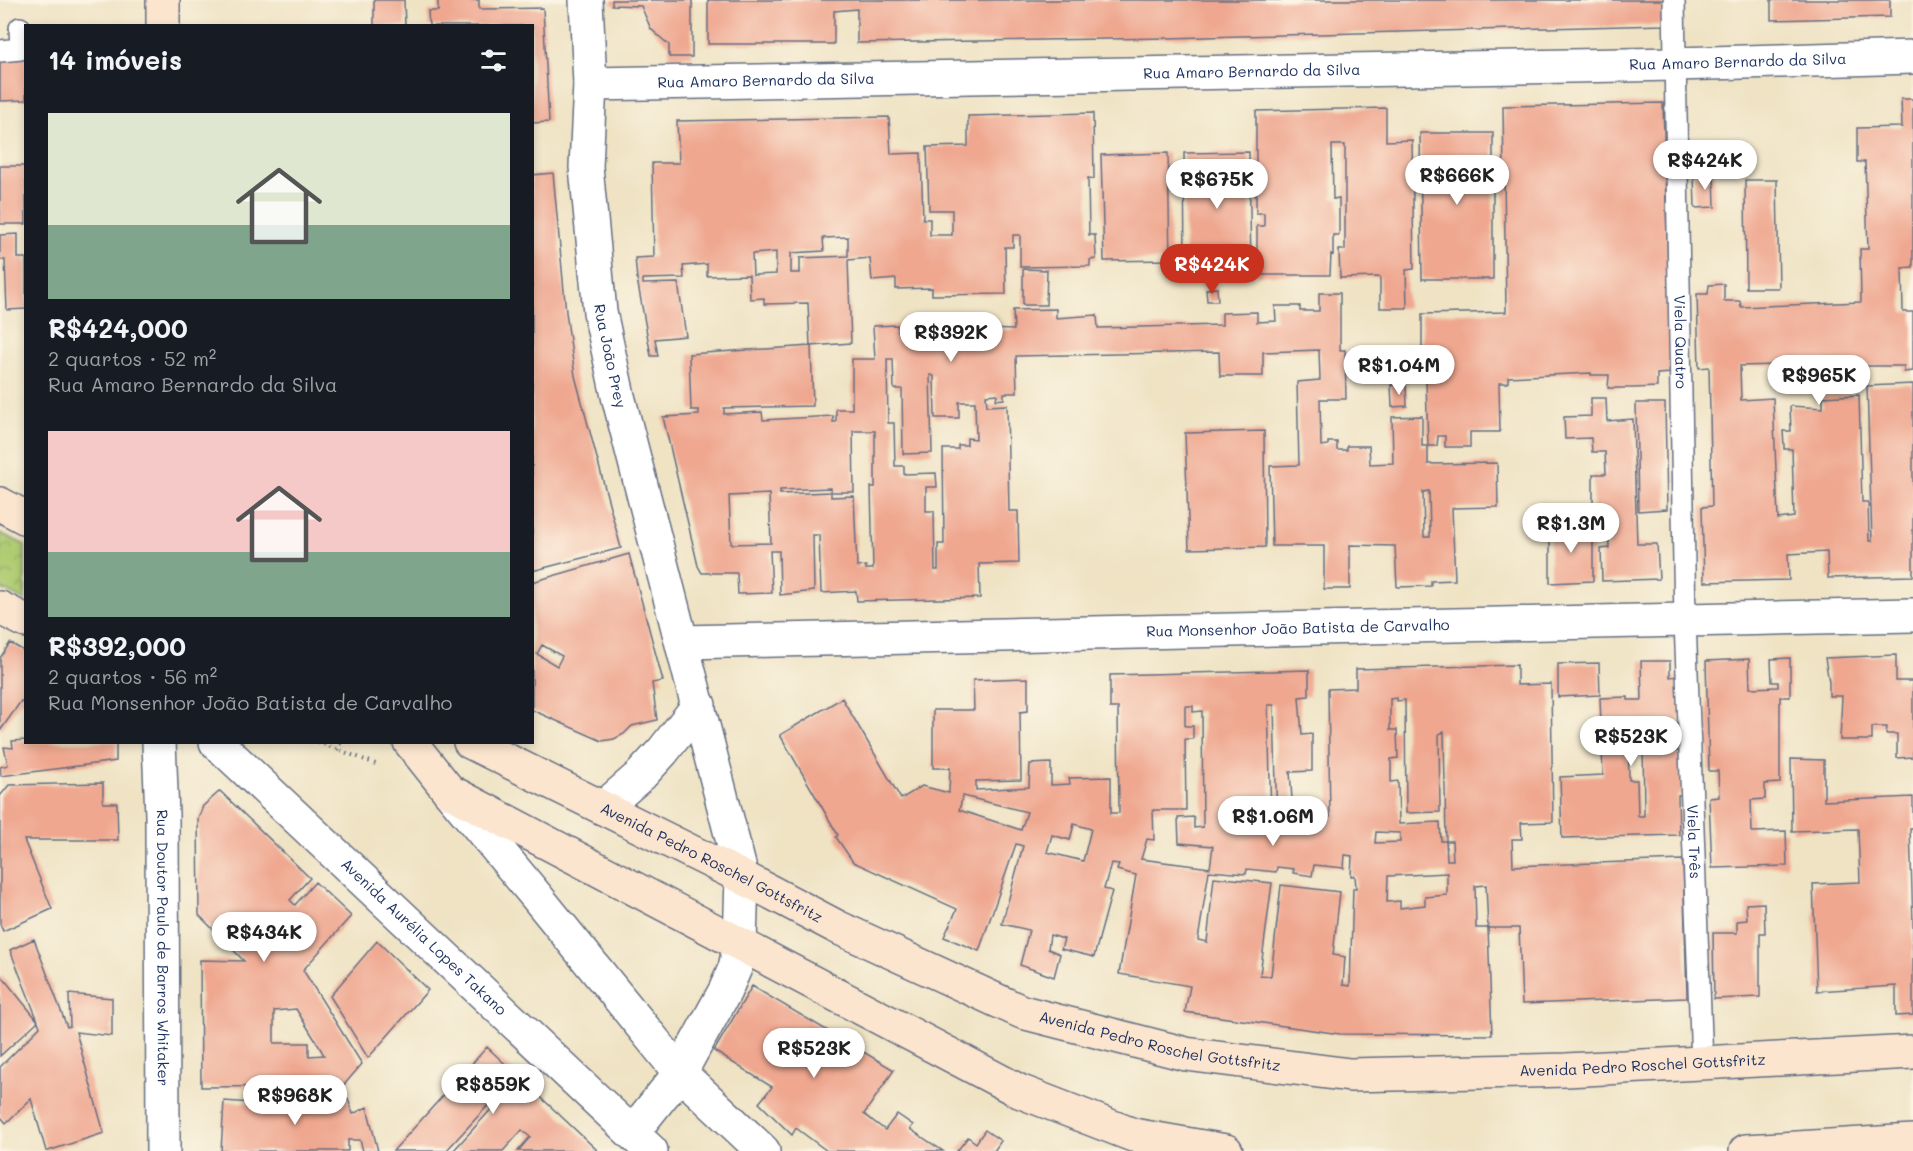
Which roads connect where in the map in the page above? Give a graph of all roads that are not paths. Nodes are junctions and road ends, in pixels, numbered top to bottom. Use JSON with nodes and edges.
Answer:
{"nodes":[{"id":1,"x":163,"y":0,"type":"edge"},
{"id":2,"x":586,"y":0,"type":"edge"},
{"id":3,"x":1674,"y":0,"type":"edge"},
{"id":4,"x":163,"y":24,"type":"edge"},
{"id":5,"x":20,"y":28,"type":"dead end"},
{"id":6,"x":0,"y":51,"type":"edge"},
{"id":7,"x":1913,"y":57,"type":"edge"},
{"id":8,"x":1676,"y":64,"type":"junction"},
{"id":9,"x":590,"y":84,"type":"junction"},
{"id":10,"x":0,"y":504,"type":"edge"},
{"id":11,"x":24,"y":517,"type":"edge"},
{"id":12,"x":0,"y":608,"type":"edge"},
{"id":13,"x":1913,"y":615,"type":"edge"},
{"id":14,"x":24,"y":620,"type":"edge"},
{"id":15,"x":1685,"y":621,"type":"junction"},
{"id":16,"x":683,"y":642,"type":"junction"},
{"id":17,"x":699,"y":705,"type":"junction"},
{"id":18,"x":159,"y":744,"type":"edge"},
{"id":19,"x":218,"y":744,"type":"edge"},
{"id":20,"x":412,"y":744,"type":"edge"},
{"id":21,"x":474,"y":744,"type":"edge"},
{"id":22,"x":449,"y":791,"type":"junction"},
{"id":23,"x":603,"y":808,"type":"junction"},
{"id":24,"x":742,"y":877,"type":"junction"},
{"id":25,"x":740,"y":944,"type":"junction"},
{"id":26,"x":1913,"y":1052,"type":"edge"},
{"id":27,"x":1702,"y":1063,"type":"junction"},
{"id":28,"x":680,"y":1073,"type":"junction"},
{"id":29,"x":1913,"y":1141,"type":"edge"},
{"id":30,"x":641,"y":1142,"type":"edge"},
{"id":31,"x":163,"y":1151,"type":"edge"},
{"id":32,"x":763,"y":1151,"type":"edge"},
{"id":33,"x":1226,"y":1151,"type":"edge"},
{"id":34,"x":1746,"y":1151,"type":"edge"}],
"edges":[{"from":1,"to":4,"type":"street"},
{"from":2,"to":9,"type":"street","name":"Rua João Prey"},
{"from":3,"to":8,"type":"lane","name":"Viela Quatro"},
{"from":5,"to":6,"type":"lane"},
{"from":7,"to":8,"type":"street","name":"Rua Amaro Bernardo da Silva"},
{"from":8,"to":9,"type":"street","name":"Rua Amaro Bernardo da Silva"},
{"from":8,"to":15,"type":"lane","name":"Viela Quatro"},
{"from":9,"to":16,"type":"street","name":"Rua João Prey"},
{"from":10,"to":11,"type":"street"},
{"from":12,"to":14,"type":"street"},
{"from":13,"to":15,"type":"street","name":"Rua Monsenhor João Batista de Carvalho"},
{"from":15,"to":16,"type":"street","name":"Rua Monsenhor João Batista de Carvalho"},
{"from":15,"to":27,"type":"lane","name":"Viela Três"},
{"from":16,"to":17,"type":"street","name":"Rua João Prey"},
{"from":17,"to":23,"type":"street"},
{"from":17,"to":24,"type":"street","name":"Rua João Prey"},
{"from":18,"to":31,"type":"street","name":"Rua Doutor Paulo de Barros Whitaker"},
{"from":19,"to":30,"type":"street","name":"Avenida Aurélia Lopes Takano"},
{"from":20,"to":22,"type":"street"},
{"from":21,"to":23,"type":"street","name":"Avenida Pedro Roschel Gottsfritz"},
{"from":22,"to":25,"type":"street"},
{"from":22,"to":28,"type":"street"},
{"from":23,"to":24,"type":"street","name":"Avenida Pedro Roschel Gottsfritz"},
{"from":24,"to":25,"type":"street","name":"Rua João Prey"},
{"from":24,"to":27,"type":"street","name":"Avenida Pedro Roschel Gottsfritz"},
{"from":25,"to":28,"type":"street","name":"Rua João Prey"},
{"from":25,"to":33,"type":"street"},
{"from":26,"to":27,"type":"street","name":"Avenida Pedro Roschel Gottsfritz"},
{"from":28,"to":30,"type":"street","name":"Avenida Aurélia Lopes Takano"},
{"from":28,"to":32,"type":"street"},
{"from":29,"to":34,"type":"street"}]}
